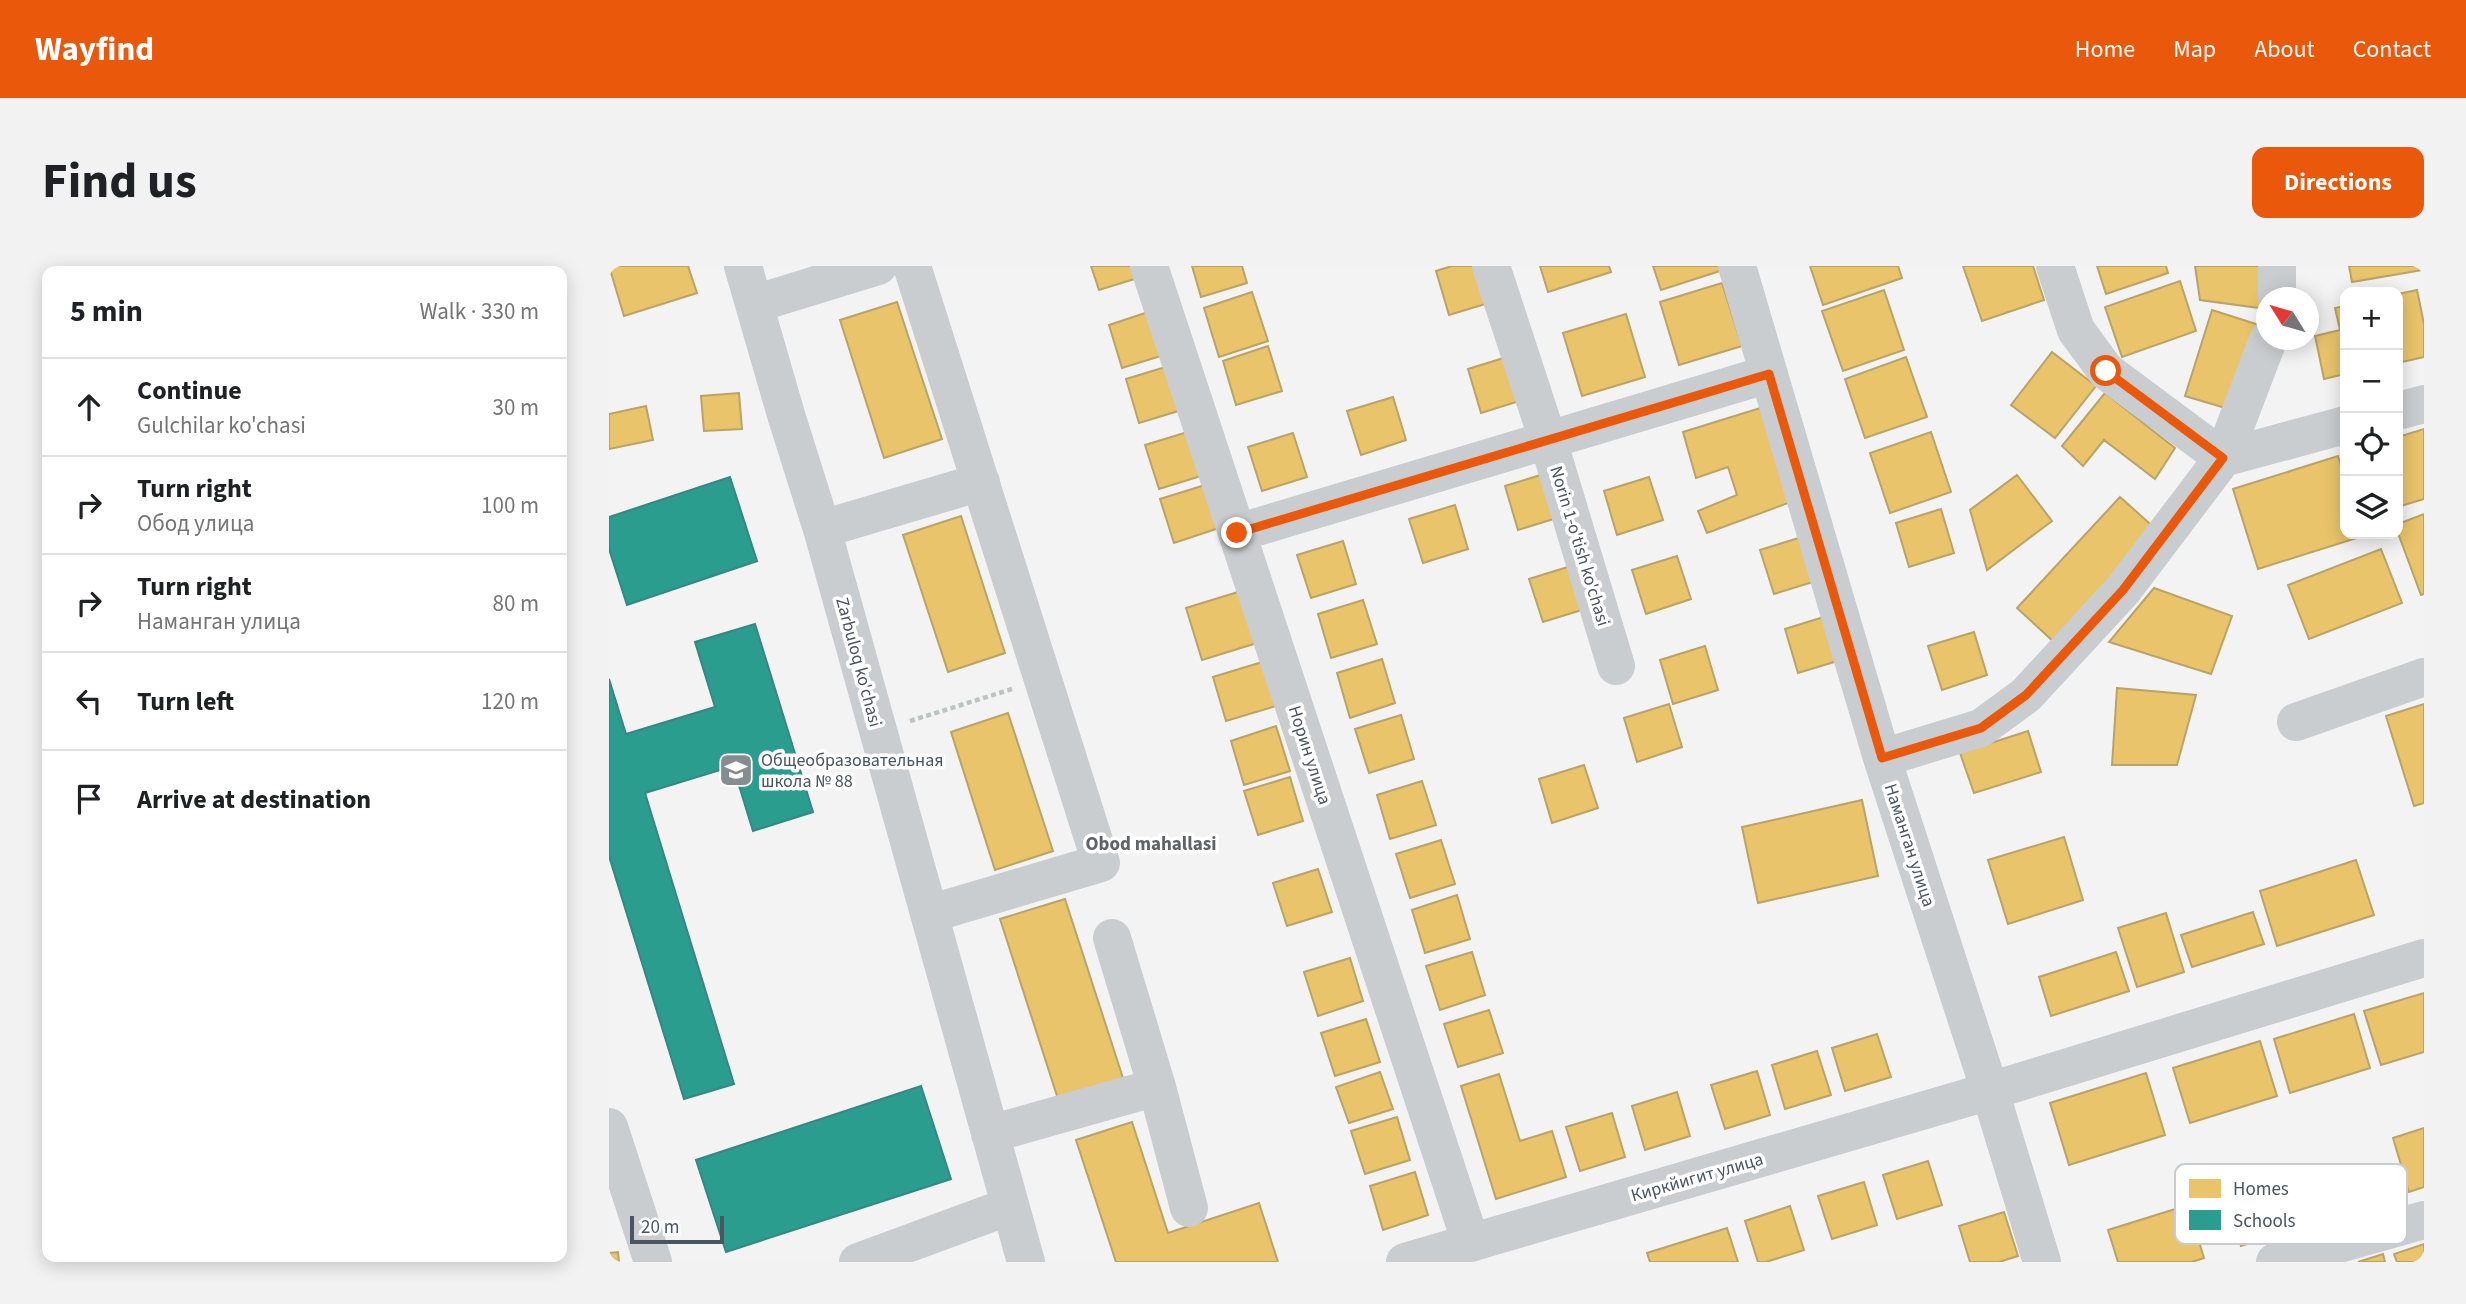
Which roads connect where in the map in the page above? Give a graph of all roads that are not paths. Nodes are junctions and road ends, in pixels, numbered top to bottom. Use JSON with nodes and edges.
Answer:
{"nodes":[{"id":1,"x":743,"y":266,"type":"edge"},
{"id":2,"x":878,"y":266,"type":"edge"},
{"id":3,"x":912,"y":266,"type":"edge"},
{"id":4,"x":1149,"y":266,"type":"edge"},
{"id":5,"x":1491,"y":266,"type":"edge"},
{"id":6,"x":1737,"y":266,"type":"edge"},
{"id":7,"x":2055,"y":266,"type":"edge"},
{"id":8,"x":2277,"y":266,"type":"edge"},
{"id":9,"x":2277,"y":287,"type":"edge"},
{"id":10,"x":754,"y":304,"type":"junction"},
{"id":11,"x":2264,"y":350,"type":"edge"},
{"id":12,"x":1769,"y":374,"type":"junction"},
{"id":13,"x":2424,"y":404,"type":"edge"},
{"id":14,"x":2403,"y":410,"type":"edge"},
{"id":15,"x":2340,"y":426,"type":"edge"},
{"id":16,"x":1548,"y":440,"type":"junction"},
{"id":17,"x":2223,"y":458,"type":"junction"},
{"id":18,"x":981,"y":482,"type":"junction"},
{"id":19,"x":822,"y":529,"type":"junction"},
{"id":20,"x":1237,"y":533,"type":"junction"},
{"id":21,"x":1616,"y":666,"type":"dead end"},
{"id":22,"x":2424,"y":677,"type":"edge"},
{"id":23,"x":2296,"y":722,"type":"dead end"},
{"id":24,"x":1882,"y":758,"type":"junction"},
{"id":25,"x":929,"y":914,"type":"junction"},
{"id":26,"x":1112,"y":937,"type":"dead end"},
{"id":27,"x":2424,"y":958,"type":"edge"},
{"id":28,"x":1157,"y":1087,"type":"junction"},
{"id":29,"x":1990,"y":1091,"type":"junction"},
{"id":30,"x":609,"y":1127,"type":"edge"},
{"id":31,"x":990,"y":1134,"type":"junction"},
{"id":32,"x":1010,"y":1206,"type":"junction"},
{"id":33,"x":1189,"y":1208,"type":"dead end"},
{"id":34,"x":2424,"y":1220,"type":"edge"},
{"id":35,"x":2407,"y":1225,"type":"edge"},
{"id":36,"x":1471,"y":1243,"type":"junction"},
{"id":37,"x":2339,"y":1244,"type":"edge"},
{"id":38,"x":867,"y":1260,"type":"edge"},
{"id":39,"x":653,"y":1262,"type":"edge"},
{"id":40,"x":1026,"y":1262,"type":"edge"},
{"id":41,"x":1405,"y":1262,"type":"edge"},
{"id":42,"x":2042,"y":1262,"type":"edge"},
{"id":43,"x":2275,"y":1262,"type":"edge"}],
"edges":[{"from":1,"to":10,"type":"street","name":"Zarbuloq ko'chasi"},
{"from":2,"to":10,"type":"street"},
{"from":3,"to":18,"type":"street"},
{"from":4,"to":20,"type":"street","name":"Норин улица"},
{"from":5,"to":16,"type":"street","name":"Norin 1-o'tish ko'chasi"},
{"from":6,"to":12,"type":"street","name":"Наманган улица"},
{"from":7,"to":17,"type":"street"},
{"from":8,"to":9,"type":"street"},
{"from":10,"to":19,"type":"street","name":"Zarbuloq ko'chasi"},
{"from":11,"to":17,"type":"street"},
{"from":12,"to":16,"type":"street"},
{"from":12,"to":24,"type":"street","name":"Наманган улица"},
{"from":13,"to":14,"type":"street"},
{"from":15,"to":17,"type":"street"},
{"from":16,"to":20,"type":"street"},
{"from":16,"to":21,"type":"street","name":"Norin 1-o'tish ko'chasi"},
{"from":17,"to":24,"type":"street"},
{"from":18,"to":19,"type":"street"},
{"from":18,"to":25,"type":"street"},
{"from":19,"to":25,"type":"street","name":"Zarbuloq ko'chasi"},
{"from":20,"to":36,"type":"street","name":"Норин улица"},
{"from":22,"to":23,"type":"street"},
{"from":24,"to":29,"type":"street","name":"Наманган улица"},
{"from":25,"to":31,"type":"street","name":"Zarbuloq ko'chasi"},
{"from":26,"to":28,"type":"street"},
{"from":27,"to":29,"type":"street","name":"Киркйигит улица"},
{"from":28,"to":31,"type":"street"},
{"from":28,"to":33,"type":"street"},
{"from":29,"to":36,"type":"street","name":"Киркйигит улица"},
{"from":29,"to":42,"type":"street","name":"Наманган улица"},
{"from":30,"to":39,"type":"street"},
{"from":31,"to":32,"type":"street","name":"Zarbuloq ko'chasi"},
{"from":32,"to":38,"type":"street"},
{"from":32,"to":40,"type":"street","name":"Zarbuloq ko'chasi"},
{"from":34,"to":35,"type":"street"},
{"from":36,"to":41,"type":"street","name":"Киркйигит улица"},
{"from":37,"to":43,"type":"street"}]}
